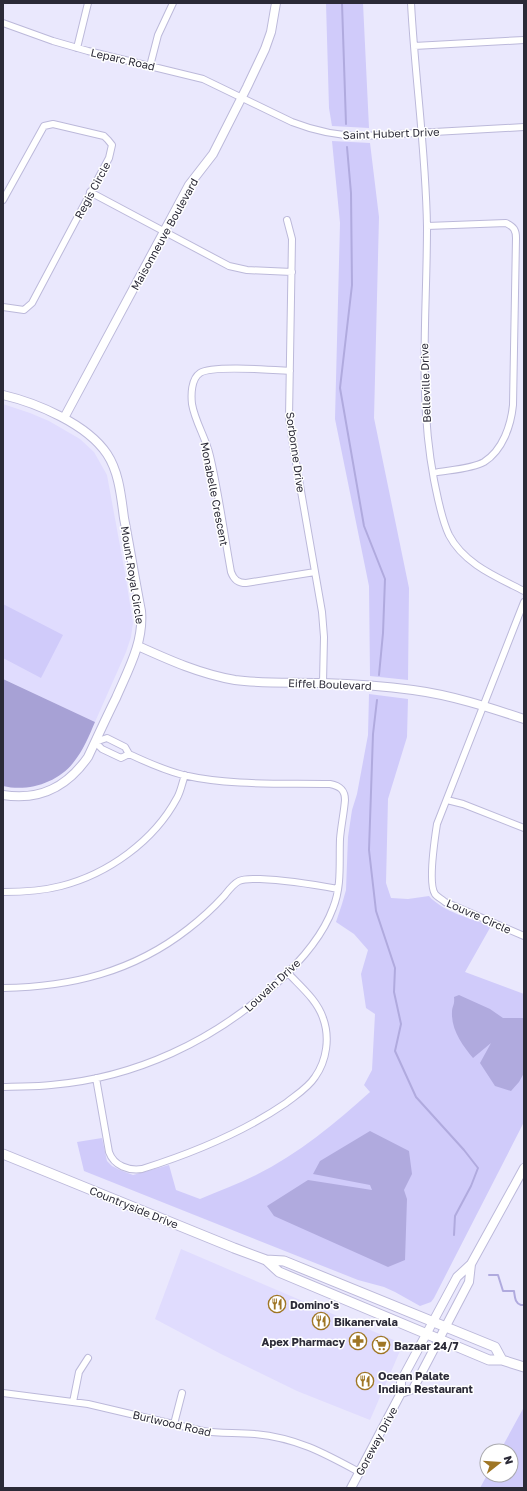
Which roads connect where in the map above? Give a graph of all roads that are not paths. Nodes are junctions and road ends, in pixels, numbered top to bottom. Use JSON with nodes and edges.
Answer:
{"nodes":[{"id":1,"x":88,"y":3,"type":"edge"},
{"id":2,"x":173,"y":3,"type":"edge"},
{"id":3,"x":276,"y":3,"type":"edge"},
{"id":4,"x":411,"y":3,"type":"edge"},
{"id":5,"x":3,"y":23,"type":"edge"},
{"id":6,"x":524,"y":40,"type":"edge"},
{"id":7,"x":414,"y":46,"type":"junction"},
{"id":8,"x":77,"y":48,"type":"junction"},
{"id":9,"x":150,"y":66,"type":"junction"},
{"id":10,"x":242,"y":98,"type":"junction"},
{"id":11,"x":524,"y":128,"type":"edge"},
{"id":12,"x":422,"y":133,"type":"junction"},
{"id":13,"x":90,"y":192,"type":"junction"},
{"id":14,"x":3,"y":200,"type":"edge"},
{"id":15,"x":287,"y":220,"type":"dead end"},
{"id":16,"x":427,"y":226,"type":"junction"},
{"id":17,"x":164,"y":231,"type":"junction"},
{"id":18,"x":292,"y":272,"type":"junction"},
{"id":19,"x":3,"y":307,"type":"edge"},
{"id":20,"x":290,"y":371,"type":"junction"},
{"id":21,"x":3,"y":395,"type":"edge"},
{"id":22,"x":64,"y":418,"type":"junction"},
{"id":23,"x":433,"y":473,"type":"junction"},
{"id":24,"x":315,"y":572,"type":"junction"},
{"id":25,"x":524,"y":591,"type":"edge"},
{"id":26,"x":524,"y":602,"type":"edge"},
{"id":27,"x":138,"y":646,"type":"junction"},
{"id":28,"x":323,"y":683,"type":"junction"},
{"id":29,"x":484,"y":706,"type":"junction"},
{"id":30,"x":524,"y":719,"type":"edge"},
{"id":31,"x":96,"y":742,"type":"junction"},
{"id":32,"x":129,"y":754,"type":"junction"},
{"id":33,"x":185,"y":775,"type":"junction"},
{"id":34,"x":3,"y":795,"type":"edge"},
{"id":35,"x":446,"y":800,"type":"junction"},
{"id":36,"x":524,"y":828,"type":"edge"},
{"id":37,"x":338,"y":889,"type":"junction"},
{"id":38,"x":3,"y":892,"type":"edge"},
{"id":39,"x":524,"y":936,"type":"edge"},
{"id":40,"x":288,"y":973,"type":"junction"},
{"id":41,"x":3,"y":988,"type":"edge"},
{"id":42,"x":96,"y":1078,"type":"junction"},
{"id":43,"x":3,"y":1087,"type":"edge"},
{"id":44,"x":3,"y":1154,"type":"edge"},
{"id":45,"x":524,"y":1168,"type":"edge"},
{"id":46,"x":266,"y":1260,"type":"junction"},
{"id":47,"x":471,"y":1264,"type":"junction"},
{"id":48,"x":433,"y":1322,"type":"junction"},
{"id":49,"x":446,"y":1327,"type":"junction"},
{"id":50,"x":426,"y":1334,"type":"junction"},
{"id":51,"x":439,"y":1339,"type":"junction"},
{"id":52,"x":88,"y":1358,"type":"dead end"},
{"id":53,"x":502,"y":1360,"type":"junction"},
{"id":54,"x":524,"y":1367,"type":"edge"},
{"id":55,"x":3,"y":1393,"type":"edge"},
{"id":56,"x":182,"y":1393,"type":"dead end"},
{"id":57,"x":401,"y":1393,"type":"junction"},
{"id":58,"x":73,"y":1402,"type":"junction"},
{"id":59,"x":174,"y":1424,"type":"junction"},
{"id":60,"x":359,"y":1472,"type":"junction"},
{"id":61,"x":351,"y":1488,"type":"edge"}],
"edges":[{"from":1,"to":8,"type":"street"},
{"from":2,"to":9,"type":"street"},
{"from":3,"to":10,"type":"street","name":"Maisonneuve Boulevard"},
{"from":4,"to":7,"type":"street","name":"Belleville Drive"},
{"from":5,"to":8,"type":"street","name":"Leparc Road"},
{"from":6,"to":7,"type":"street"},
{"from":7,"to":12,"type":"street","name":"Belleville Drive"},
{"from":8,"to":9,"type":"street","name":"Leparc Road"},
{"from":9,"to":10,"type":"street","name":"Leparc Road"},
{"from":10,"to":12,"type":"street","name":"Saint Hubert Drive"},
{"from":10,"to":17,"type":"street","name":"Maisonneuve Boulevard"},
{"from":11,"to":12,"type":"street","name":"Saint Hubert Drive"},
{"from":12,"to":16,"type":"street","name":"Belleville Drive"},
{"from":13,"to":14,"type":"street","name":"Regis Circle"},
{"from":13,"to":17,"type":"street"},
{"from":13,"to":19,"type":"street","name":"Regis Circle"},
{"from":15,"to":18,"type":"street","name":"Sorbonne Drive"},
{"from":16,"to":23,"type":"street","name":"Belleville Drive"},
{"from":16,"to":23,"type":"street"},
{"from":17,"to":18,"type":"street"},
{"from":17,"to":22,"type":"street","name":"Maisonneuve Boulevard"},
{"from":18,"to":20,"type":"street","name":"Sorbonne Drive"},
{"from":20,"to":24,"type":"street","name":"Sorbonne Drive"},
{"from":20,"to":24,"type":"street","name":"Monabelle Crescent"},
{"from":21,"to":22,"type":"street","name":"Mount Royal Circle"},
{"from":22,"to":27,"type":"street","name":"Mount Royal Circle"},
{"from":23,"to":25,"type":"street","name":"Belleville Drive"},
{"from":24,"to":28,"type":"street","name":"Sorbonne Drive"},
{"from":26,"to":29,"type":"street"},
{"from":27,"to":28,"type":"street","name":"Eiffel Boulevard"},
{"from":27,"to":31,"type":"street","name":"Mount Royal Circle"},
{"from":28,"to":29,"type":"street","name":"Eiffel Boulevard"},
{"from":29,"to":30,"type":"street","name":"Eiffel Boulevard"},
{"from":29,"to":35,"type":"street","name":"Louvre Circle"},
{"from":31,"to":32,"type":"street","name":"Louvain Drive"},
{"from":31,"to":32,"type":"street","name":"Louvain Drive"},
{"from":31,"to":34,"type":"street","name":"Mount Royal Circle"},
{"from":32,"to":33,"type":"street","name":"Louvain Drive"},
{"from":33,"to":37,"type":"street","name":"Louvain Drive"},
{"from":33,"to":38,"type":"street"},
{"from":35,"to":36,"type":"street"},
{"from":35,"to":39,"type":"street","name":"Louvre Circle"},
{"from":37,"to":40,"type":"street","name":"Louvain Drive"},
{"from":37,"to":41,"type":"street"},
{"from":40,"to":42,"type":"street","name":"Louvain Drive"},
{"from":40,"to":42,"type":"street"},
{"from":42,"to":43,"type":"street","name":"Louvain Drive"},
{"from":44,"to":46,"type":"main road","name":"Countryside Drive"},
{"from":45,"to":47,"type":"street","name":"Goreway Drive"},
{"from":46,"to":48,"type":"main road","name":"Countryside Drive"},
{"from":46,"to":50,"type":"main road","name":"Countryside Drive"},
{"from":47,"to":48,"type":"street","name":"Goreway Drive"},
{"from":47,"to":49,"type":"street","name":"Goreway Drive"},
{"from":48,"to":49,"type":"main road","name":"Countryside Drive"},
{"from":48,"to":50,"type":"street","name":"Goreway Drive"},
{"from":49,"to":51,"type":"street","name":"Goreway Drive"},
{"from":49,"to":53,"type":"main road","name":"Countryside Drive"},
{"from":50,"to":51,"type":"main road","name":"Countryside Drive"},
{"from":50,"to":57,"type":"street","name":"Goreway Drive"},
{"from":51,"to":53,"type":"main road","name":"Countryside Drive"},
{"from":51,"to":57,"type":"street","name":"Goreway Drive"},
{"from":52,"to":58,"type":"street"},
{"from":53,"to":54,"type":"main road","name":"Countryside Drive"},
{"from":55,"to":58,"type":"street","name":"Burlwood Road"},
{"from":56,"to":59,"type":"street"},
{"from":57,"to":60,"type":"street","name":"Goreway Drive"},
{"from":58,"to":59,"type":"street","name":"Burlwood Road"},
{"from":59,"to":60,"type":"street","name":"Burlwood Road"},
{"from":60,"to":61,"type":"street","name":"Goreway Drive"}]}
